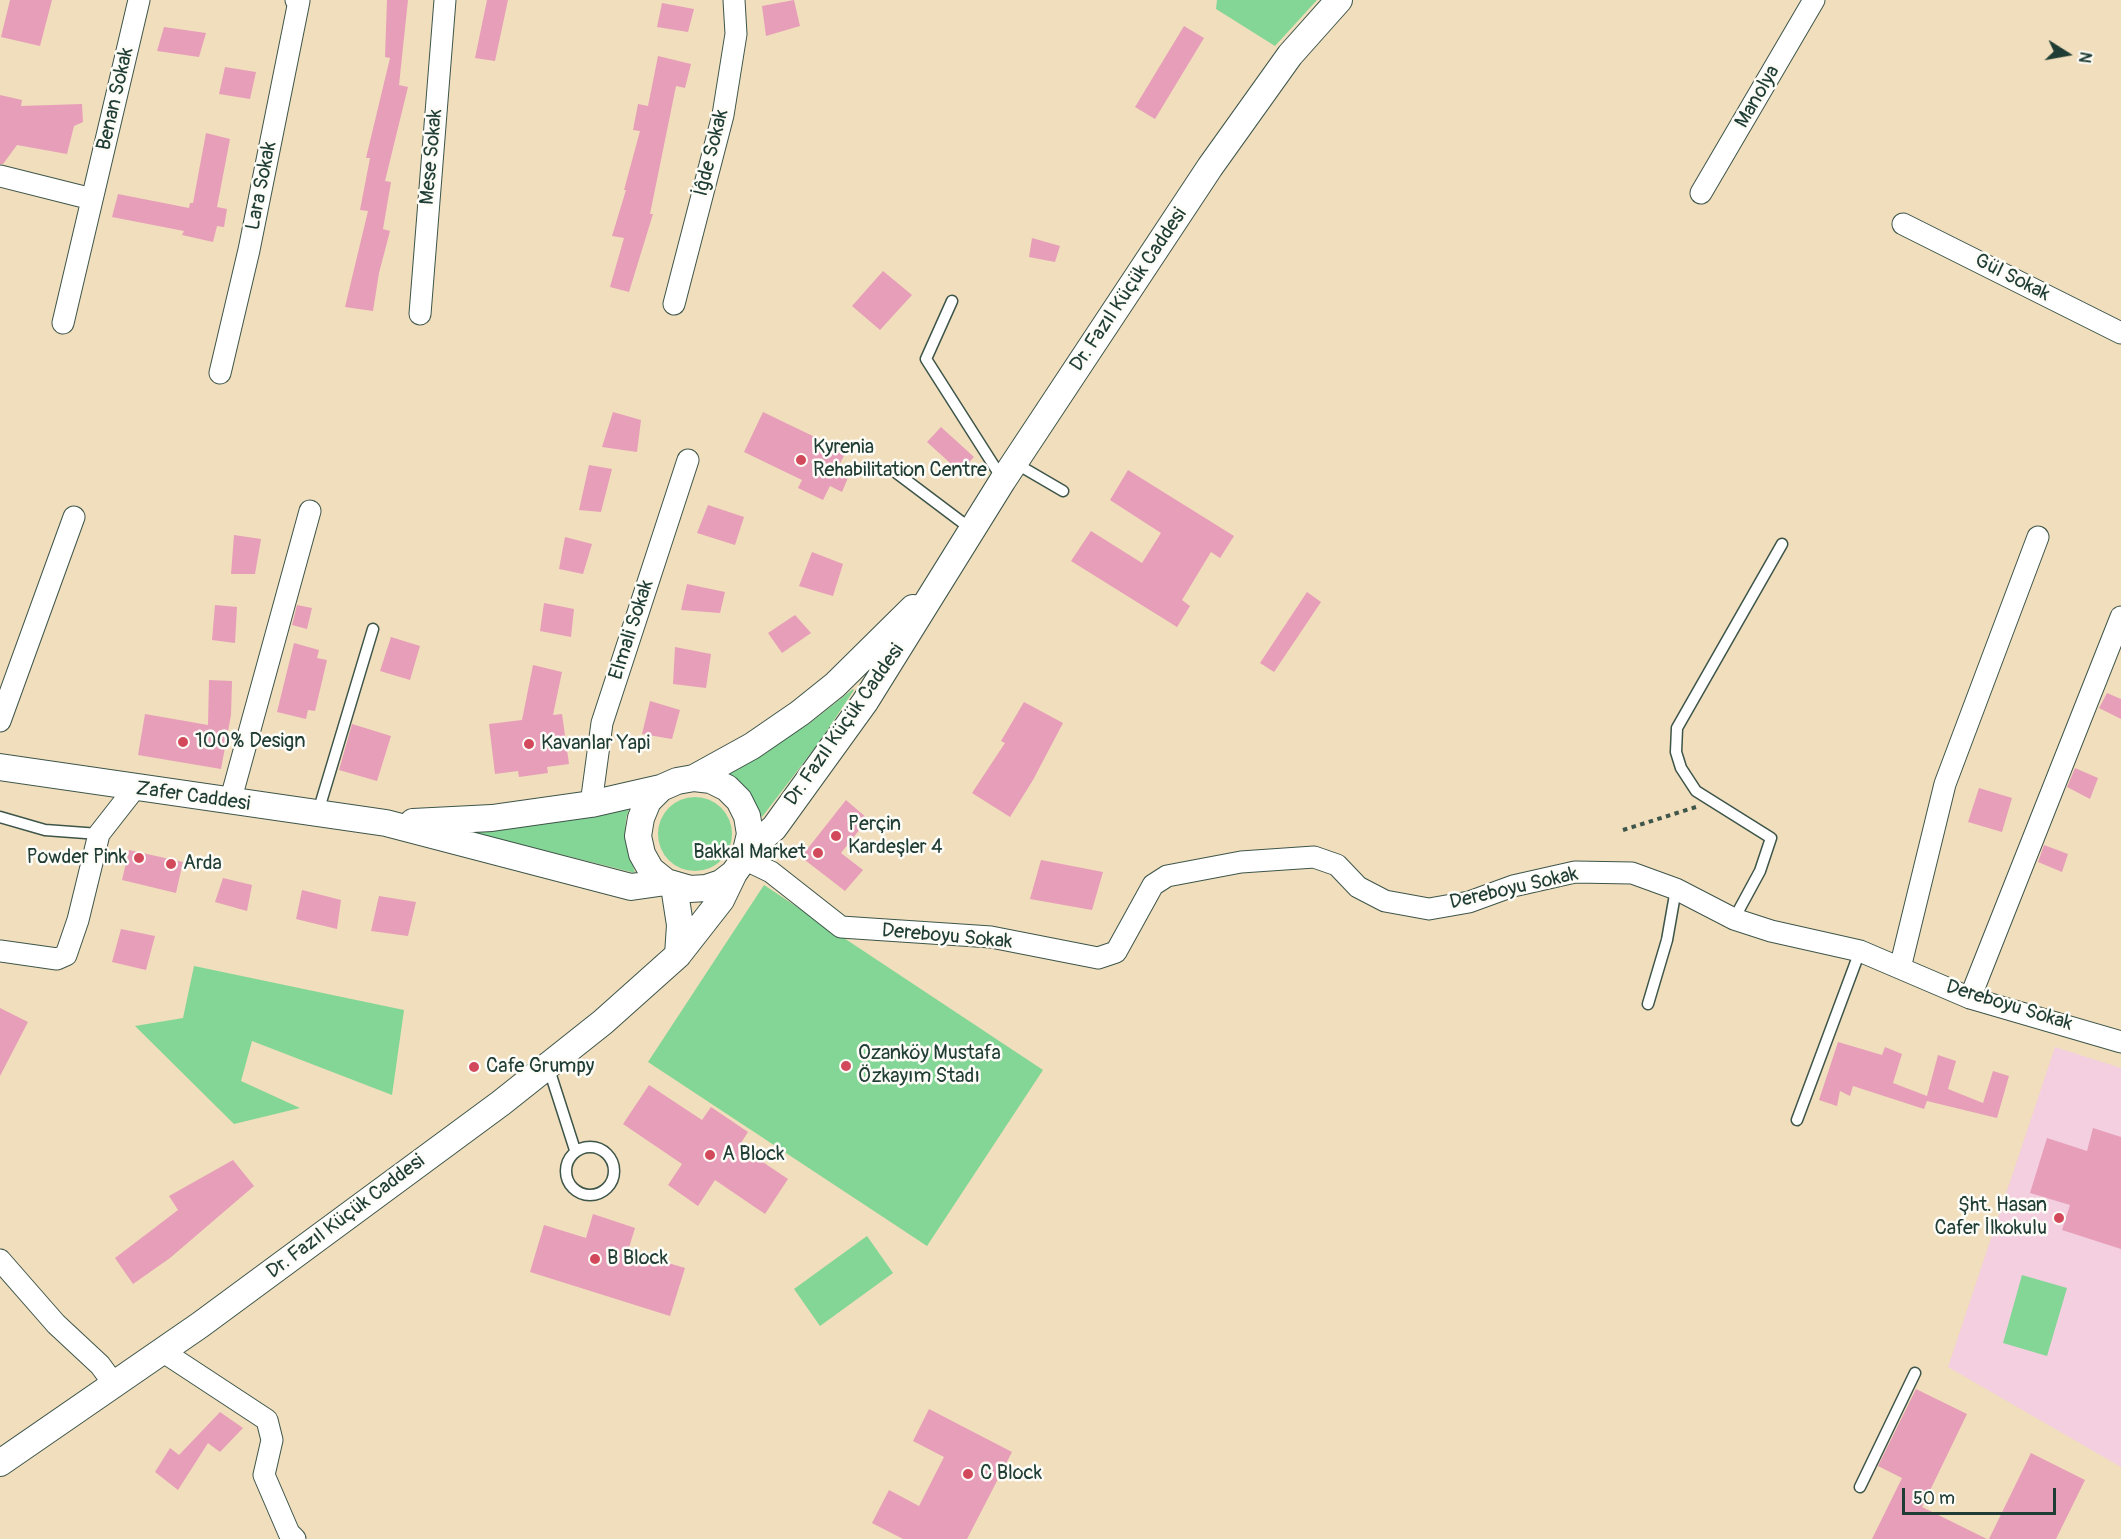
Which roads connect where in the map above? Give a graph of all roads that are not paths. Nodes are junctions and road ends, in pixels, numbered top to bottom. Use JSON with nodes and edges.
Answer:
{"nodes":[{"id":1,"x":140,"y":0,"type":"edge"},
{"id":2,"x":296,"y":0,"type":"edge"},
{"id":3,"x":445,"y":0,"type":"edge"},
{"id":4,"x":734,"y":0,"type":"edge"},
{"id":5,"x":1339,"y":0,"type":"edge"},
{"id":6,"x":1814,"y":0,"type":"edge"},
{"id":7,"x":0,"y":176,"type":"edge"},
{"id":8,"x":1701,"y":194,"type":"dead end"},
{"id":9,"x":92,"y":199,"type":"junction"},
{"id":10,"x":1903,"y":224,"type":"dead end"},
{"id":11,"x":952,"y":301,"type":"dead end"},
{"id":12,"x":674,"y":304,"type":"dead end"},
{"id":13,"x":420,"y":314,"type":"dead end"},
{"id":14,"x":63,"y":324,"type":"dead end"},
{"id":15,"x":2121,"y":333,"type":"edge"},
{"id":16,"x":219,"y":373,"type":"dead end"},
{"id":17,"x":688,"y":460,"type":"dead end"},
{"id":18,"x":894,"y":471,"type":"dead end"},
{"id":19,"x":1009,"y":472,"type":"junction"},
{"id":20,"x":1063,"y":491,"type":"dead end"},
{"id":21,"x":310,"y":511,"type":"dead end"},
{"id":22,"x":74,"y":517,"type":"dead end"},
{"id":23,"x":972,"y":530,"type":"junction"},
{"id":24,"x":2038,"y":537,"type":"dead end"},
{"id":25,"x":1782,"y":543,"type":"dead end"},
{"id":26,"x":932,"y":591,"type":"junction"},
{"id":27,"x":2121,"y":617,"type":"edge"},
{"id":28,"x":373,"y":629,"type":"dead end"},
{"id":29,"x":0,"y":721,"type":"edge"},
{"id":30,"x":0,"y":767,"type":"edge"},
{"id":31,"x":694,"y":778,"type":"junction"},
{"id":32,"x":135,"y":788,"type":"junction"},
{"id":33,"x":661,"y":788,"type":"junction"},
{"id":34,"x":230,"y":802,"type":"junction"},
{"id":35,"x":591,"y":804,"type":"junction"},
{"id":36,"x":317,"y":814,"type":"junction"},
{"id":37,"x":0,"y":817,"type":"edge"},
{"id":38,"x":386,"y":823,"type":"junction"},
{"id":39,"x":99,"y":834,"type":"junction"},
{"id":40,"x":742,"y":861,"type":"junction"},
{"id":41,"x":670,"y":884,"type":"junction"},
{"id":42,"x":1676,"y":889,"type":"junction"},
{"id":43,"x":1734,"y":919,"type":"junction"},
{"id":44,"x":0,"y":951,"type":"edge"},
{"id":45,"x":1860,"y":951,"type":"junction"},
{"id":46,"x":678,"y":955,"type":"junction"},
{"id":47,"x":1900,"y":968,"type":"junction"},
{"id":48,"x":1970,"y":998,"type":"junction"},
{"id":49,"x":1648,"y":1004,"type":"dead end"},
{"id":50,"x":2121,"y":1042,"type":"edge"},
{"id":51,"x":548,"y":1066,"type":"junction"},
{"id":52,"x":1797,"y":1120,"type":"dead end"},
{"id":53,"x":575,"y":1150,"type":"junction"},
{"id":54,"x":0,"y":1260,"type":"edge"},
{"id":55,"x":162,"y":1352,"type":"junction"},
{"id":56,"x":1915,"y":1373,"type":"dead end"},
{"id":57,"x":114,"y":1384,"type":"junction"},
{"id":58,"x":0,"y":1463,"type":"edge"},
{"id":59,"x":1860,"y":1487,"type":"dead end"},
{"id":60,"x":295,"y":1539,"type":"edge"}],
"edges":[{"from":1,"to":9,"type":"street","name":"Benan Sokak"},
{"from":2,"to":16,"type":"street","name":"Lara Sokak"},
{"from":3,"to":13,"type":"street","name":"Mese Sokak"},
{"from":4,"to":12,"type":"street","name":"İĝde Sokak"},
{"from":5,"to":19,"type":"street","name":"Dr. Fazıl Küçük Caddesi"},
{"from":6,"to":8,"type":"street","name":"Manolya"},
{"from":7,"to":9,"type":"street"},
{"from":9,"to":14,"type":"street","name":"Benan Sokak"},
{"from":10,"to":15,"type":"street","name":"Gül Sokak"},
{"from":11,"to":19,"type":"lane"},
{"from":17,"to":35,"type":"street","name":"Elmali Sokak"},
{"from":18,"to":23,"type":"lane"},
{"from":19,"to":20,"type":"lane"},
{"from":19,"to":23,"type":"street","name":"Dr. Fazıl Küçük Caddesi"},
{"from":21,"to":34,"type":"street"},
{"from":22,"to":29,"type":"street"},
{"from":23,"to":26,"type":"street","name":"Dr. Fazıl Küçük Caddesi"},
{"from":24,"to":47,"type":"street"},
{"from":25,"to":43,"type":"lane"},
{"from":26,"to":31,"type":"street","name":"Dr. Fazıl Küçük Caddesi"},
{"from":26,"to":40,"type":"street","name":"Dr. Fazıl Küçük Caddesi"},
{"from":27,"to":48,"type":"street"},
{"from":28,"to":36,"type":"lane"},
{"from":30,"to":32,"type":"street","name":"Zafer Caddesi"},
{"from":31,"to":33,"type":"street"},
{"from":31,"to":40,"type":"street"},
{"from":32,"to":34,"type":"street","name":"Zafer Caddesi"},
{"from":32,"to":39,"type":"street"},
{"from":33,"to":35,"type":"street","name":"Zafer Caddesi"},
{"from":33,"to":41,"type":"street"},
{"from":34,"to":36,"type":"street","name":"Zafer Caddesi"},
{"from":35,"to":38,"type":"street","name":"Zafer Caddesi"},
{"from":36,"to":38,"type":"street","name":"Zafer Caddesi"},
{"from":37,"to":39,"type":"lane"},
{"from":38,"to":41,"type":"street","name":"Zafer Caddesi"},
{"from":39,"to":44,"type":"street"},
{"from":40,"to":41,"type":"street"},
{"from":40,"to":42,"type":"street","name":"Dereboyu Sokak"},
{"from":40,"to":46,"type":"street","name":"Dr. Fazıl Küçük Caddesi"},
{"from":41,"to":46,"type":"street"},
{"from":42,"to":43,"type":"street","name":"Dereboyu Sokak"},
{"from":42,"to":49,"type":"lane"},
{"from":43,"to":45,"type":"street","name":"Dereboyu Sokak"},
{"from":45,"to":47,"type":"street","name":"Dereboyu Sokak"},
{"from":45,"to":52,"type":"lane"},
{"from":46,"to":51,"type":"street","name":"Dr. Fazıl Küçük Caddesi"},
{"from":47,"to":48,"type":"street","name":"Dereboyu Sokak"},
{"from":48,"to":50,"type":"street","name":"Dereboyu Sokak"},
{"from":51,"to":53,"type":"lane"},
{"from":51,"to":55,"type":"street","name":"Dr. Fazıl Küçük Caddesi"},
{"from":53,"to":53,"type":"lane"},
{"from":54,"to":57,"type":"street"},
{"from":55,"to":57,"type":"street","name":"Dr. Fazıl Küçük Caddesi"},
{"from":55,"to":60,"type":"street"},
{"from":56,"to":59,"type":"lane"},
{"from":57,"to":58,"type":"street","name":"Dr. Fazıl Küçük Caddesi"}]}
